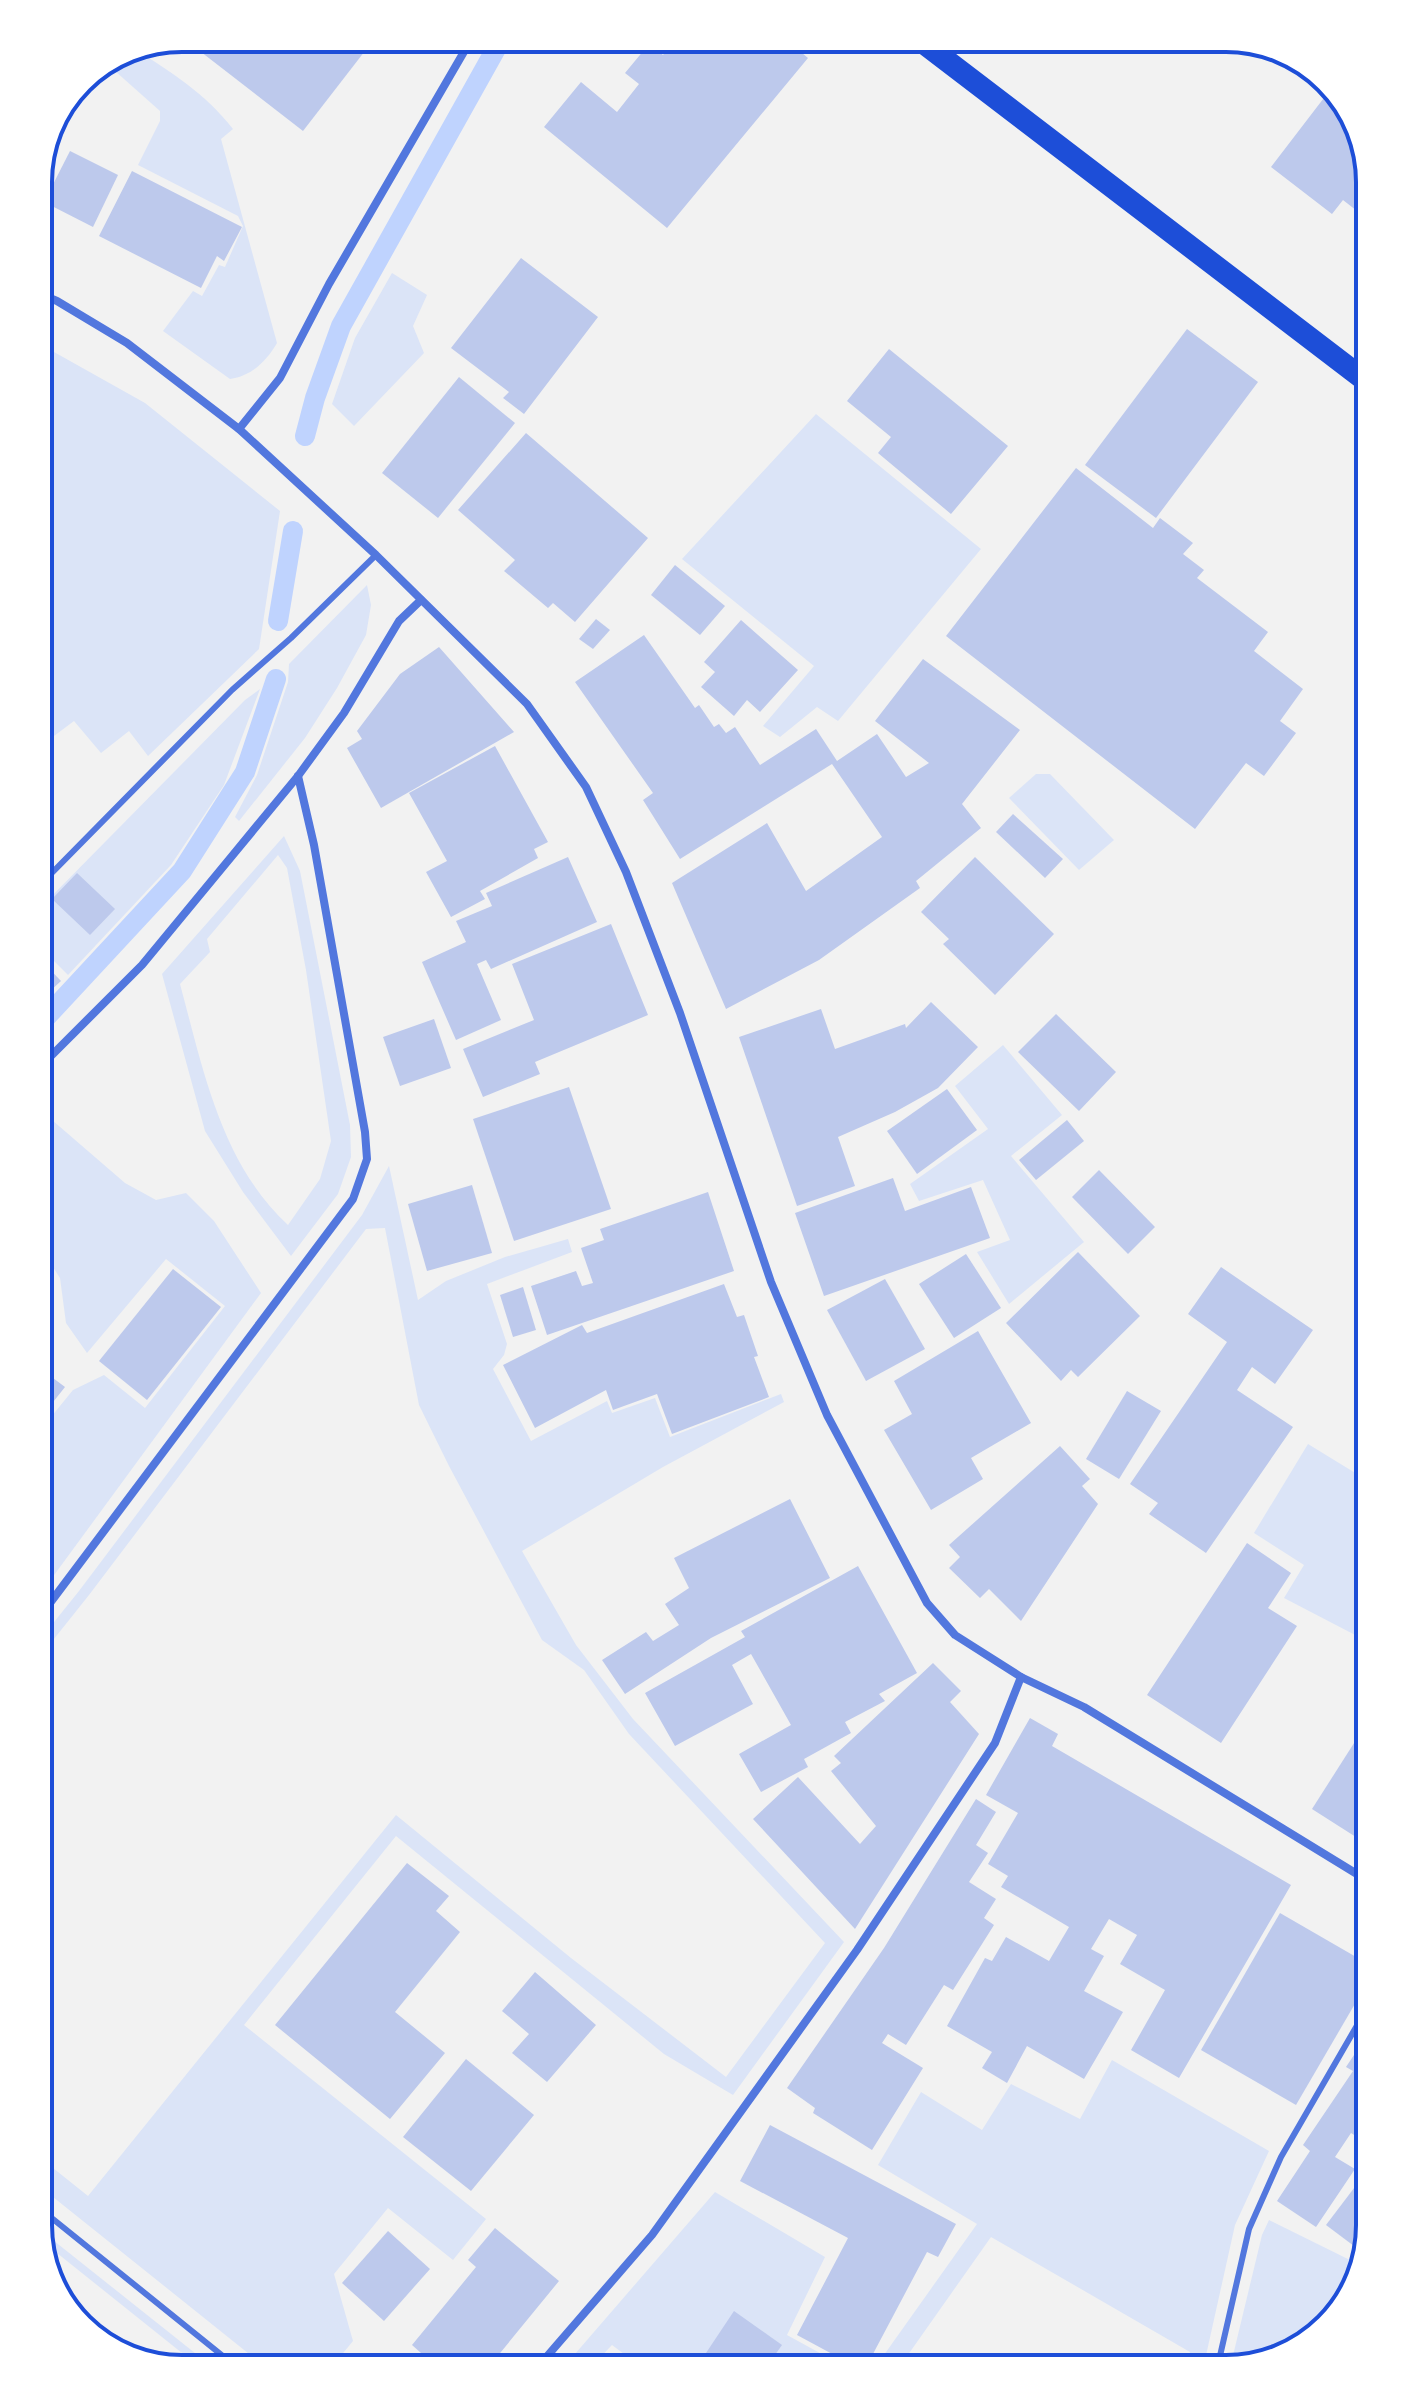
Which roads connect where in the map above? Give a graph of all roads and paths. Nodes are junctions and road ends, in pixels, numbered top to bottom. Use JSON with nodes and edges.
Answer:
{"nodes":[{"id":1,"x":464,"y":52,"type":"edge"},
{"id":2,"x":935,"y":52,"type":"edge"},
{"id":3,"x":52,"y":299,"type":"edge"},
{"id":4,"x":1356,"y":373,"type":"edge"},
{"id":5,"x":239,"y":429,"type":"junction"},
{"id":6,"x":376,"y":555,"type":"junction"},
{"id":7,"x":421,"y":600,"type":"junction"},
{"id":8,"x":298,"y":776,"type":"junction"},
{"id":9,"x":52,"y":873,"type":"edge"},
{"id":10,"x":52,"y":1055,"type":"edge"},
{"id":11,"x":52,"y":1600,"type":"edge"},
{"id":12,"x":1021,"y":1677,"type":"junction"},
{"id":13,"x":1356,"y":1873,"type":"edge"},
{"id":14,"x":1356,"y":2027,"type":"edge"},
{"id":15,"x":52,"y":2218,"type":"edge"},
{"id":16,"x":222,"y":2355,"type":"edge"},
{"id":17,"x":548,"y":2355,"type":"edge"},
{"id":18,"x":1220,"y":2355,"type":"edge"}],
"edges":[{"from":1,"to":5,"type":"street"},
{"from":2,"to":4,"type":"highway"},
{"from":3,"to":5,"type":"street"},
{"from":5,"to":6,"type":"street"},
{"from":6,"to":7,"type":"street"},
{"from":6,"to":9,"type":"lane"},
{"from":7,"to":8,"type":"street"},
{"from":7,"to":12,"type":"street"},
{"from":8,"to":10,"type":"street"},
{"from":8,"to":11,"type":"street"},
{"from":12,"to":13,"type":"street"},
{"from":12,"to":17,"type":"street"},
{"from":14,"to":18,"type":"lane"},
{"from":15,"to":16,"type":"lane"}]}
